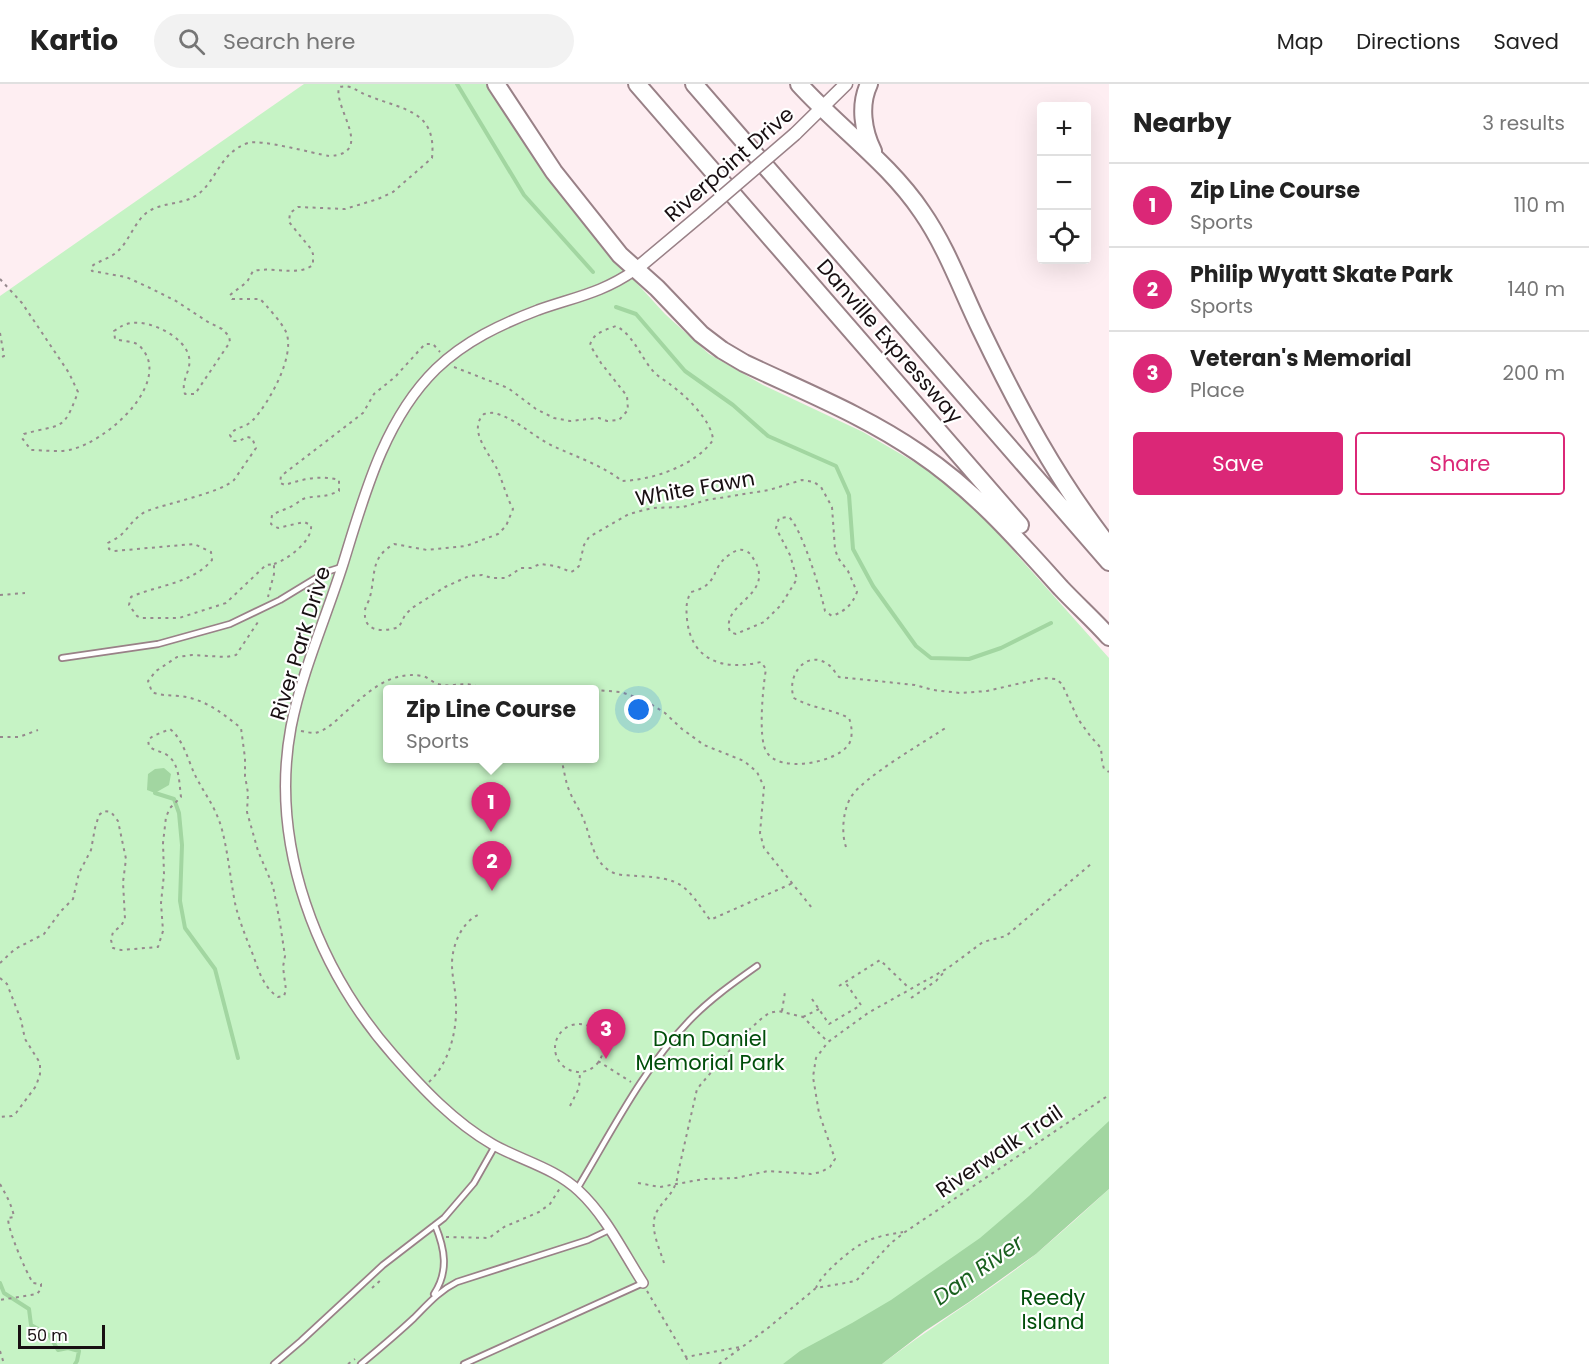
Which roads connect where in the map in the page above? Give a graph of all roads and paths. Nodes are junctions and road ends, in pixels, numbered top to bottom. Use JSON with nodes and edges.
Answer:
{"nodes":[{"id":1,"x":496,"y":84,"type":"edge"},
{"id":2,"x":637,"y":84,"type":"edge"},
{"id":3,"x":694,"y":84,"type":"edge"},
{"id":4,"x":799,"y":84,"type":"edge"},
{"id":5,"x":846,"y":84,"type":"edge"},
{"id":6,"x":869,"y":84,"type":"edge"},
{"id":7,"x":822,"y":109,"type":"junction"},
{"id":8,"x":877,"y":160,"type":"junction"},
{"id":9,"x":635,"y":270,"type":"junction"},
{"id":10,"x":0,"y":279,"type":"edge"},
{"id":11,"x":0,"y":333,"type":"edge"},
{"id":12,"x":0,"y":358,"type":"edge"},
{"id":13,"x":448,"y":360,"type":"junction"},
{"id":14,"x":1109,"y":546,"type":"edge"},
{"id":15,"x":1109,"y":562,"type":"edge"},
{"id":16,"x":274,"y":564,"type":"junction"},
{"id":17,"x":342,"y":567,"type":"junction"},
{"id":18,"x":25,"y":593,"type":"dead end"},
{"id":19,"x":0,"y":595,"type":"edge"},
{"id":20,"x":265,"y":607,"type":"junction"},
{"id":21,"x":1109,"y":628,"type":"edge"},
{"id":22,"x":1109,"y":637,"type":"edge"},
{"id":23,"x":62,"y":658,"type":"dead end"},
{"id":24,"x":476,"y":685,"type":"edge"},
{"id":25,"x":599,"y":690,"type":"edge"},
{"id":26,"x":947,"y":727,"type":"dead end"},
{"id":27,"x":291,"y":729,"type":"junction"},
{"id":28,"x":38,"y":730,"type":"dead end"},
{"id":29,"x":0,"y":737,"type":"edge"},
{"id":30,"x":562,"y":763,"type":"edge"},
{"id":31,"x":1109,"y":772,"type":"edge"},
{"id":32,"x":846,"y":847,"type":"dead end"},
{"id":33,"x":1091,"y":864,"type":"dead end"},
{"id":34,"x":793,"y":883,"type":"junction"},
{"id":35,"x":812,"y":908,"type":"dead end"},
{"id":36,"x":480,"y":914,"type":"dead end"},
{"id":37,"x":0,"y":963,"type":"edge"},
{"id":38,"x":757,"y":966,"type":"dead end"},
{"id":39,"x":948,"y":968,"type":"junction"},
{"id":40,"x":0,"y":978,"type":"edge"},
{"id":41,"x":845,"y":982,"type":"junction"},
{"id":42,"x":838,"y":986,"type":"dead end"},
{"id":43,"x":909,"y":988,"type":"junction"},
{"id":44,"x":784,"y":992,"type":"dead end"},
{"id":45,"x":812,"y":999,"type":"dead end"},
{"id":46,"x":911,"y":999,"type":"dead end"},
{"id":47,"x":819,"y":1009,"type":"junction"},
{"id":48,"x":782,"y":1011,"type":"junction"},
{"id":49,"x":803,"y":1017,"type":"junction"},
{"id":50,"x":828,"y":1042,"type":"junction"},
{"id":51,"x":598,"y":1061,"type":"junction"},
{"id":52,"x":580,"y":1072,"type":"junction"},
{"id":53,"x":638,"y":1086,"type":"junction"},
{"id":54,"x":423,"y":1088,"type":"junction"},
{"id":55,"x":1109,"y":1095,"type":"edge"},
{"id":56,"x":570,"y":1106,"type":"dead end"},
{"id":57,"x":0,"y":1117,"type":"edge"},
{"id":58,"x":495,"y":1146,"type":"junction"},
{"id":59,"x":564,"y":1180,"type":"junction"},
{"id":60,"x":638,"y":1183,"type":"dead end"},
{"id":61,"x":0,"y":1184,"type":"edge"},
{"id":62,"x":677,"y":1185,"type":"junction"},
{"id":63,"x":577,"y":1189,"type":"junction"},
{"id":64,"x":435,"y":1225,"type":"junction"},
{"id":65,"x":609,"y":1230,"type":"junction"},
{"id":66,"x":907,"y":1231,"type":"junction"},
{"id":67,"x":440,"y":1237,"type":"junction"},
{"id":68,"x":664,"y":1263,"type":"dead end"},
{"id":69,"x":386,"y":1275,"type":"dead end"},
{"id":70,"x":643,"y":1283,"type":"junction"},
{"id":71,"x":372,"y":1288,"type":"dead end"},
{"id":72,"x":816,"y":1288,"type":"junction"},
{"id":73,"x":431,"y":1299,"type":"junction"},
{"id":74,"x":0,"y":1300,"type":"edge"},
{"id":75,"x":741,"y":1346,"type":"junction"},
{"id":76,"x":0,"y":1351,"type":"edge"},
{"id":77,"x":357,"y":1356,"type":"dead end"},
{"id":78,"x":686,"y":1357,"type":"junction"},
{"id":79,"x":4,"y":1364,"type":"edge"},
{"id":80,"x":274,"y":1364,"type":"edge"},
{"id":81,"x":348,"y":1364,"type":"edge"},
{"id":82,"x":361,"y":1364,"type":"edge"},
{"id":83,"x":464,"y":1364,"type":"edge"},
{"id":84,"x":689,"y":1364,"type":"edge"},
{"id":85,"x":718,"y":1364,"type":"edge"}],
"edges":[{"from":1,"to":9,"type":"highway"},
{"from":2,"to":21,"type":"highway","name":"Danville Expressway"},
{"from":3,"to":15,"type":"highway","name":"Danville Expressway"},
{"from":4,"to":7,"type":"highway"},
{"from":5,"to":7,"type":"street","name":"Riverpoint Drive"},
{"from":6,"to":8,"type":"highway"},
{"from":7,"to":8,"type":"highway"},
{"from":7,"to":9,"type":"street","name":"Riverpoint Drive","bridge":true},
{"from":8,"to":14,"type":"highway"},
{"from":9,"to":13,"type":"street","name":"River Park Drive"},
{"from":9,"to":22,"type":"highway"},
{"from":10,"to":16,"type":"path"},
{"from":11,"to":12,"type":"path"},
{"from":13,"to":16,"type":"path","name":"White Fawn"},
{"from":13,"to":17,"type":"street","name":"River Park Drive"},
{"from":13,"to":31,"type":"path","name":"White Fawn"},
{"from":16,"to":20,"type":"path"},
{"from":17,"to":20,"type":"lane"},
{"from":17,"to":27,"type":"street","name":"River Park Drive"},
{"from":18,"to":19,"type":"path"},
{"from":20,"to":23,"type":"lane"},
{"from":20,"to":37,"type":"path"},
{"from":24,"to":27,"type":"path"},
{"from":25,"to":34,"type":"path"},
{"from":26,"to":32,"type":"path"},
{"from":27,"to":54,"type":"street","name":"River Park Drive"},
{"from":28,"to":29,"type":"path"},
{"from":30,"to":34,"type":"path"},
{"from":33,"to":39,"type":"path"},
{"from":34,"to":35,"type":"path"},
{"from":36,"to":54,"type":"path"},
{"from":38,"to":53,"type":"lane"},
{"from":39,"to":43,"type":"path"},
{"from":39,"to":46,"type":"path"},
{"from":40,"to":57,"type":"path"},
{"from":41,"to":42,"type":"path"},
{"from":41,"to":43,"type":"path"},
{"from":41,"to":47,"type":"path"},
{"from":43,"to":50,"type":"path"},
{"from":44,"to":48,"type":"path"},
{"from":45,"to":47,"type":"path"},
{"from":47,"to":49,"type":"path"},
{"from":48,"to":49,"type":"path"},
{"from":48,"to":62,"type":"path"},
{"from":49,"to":50,"type":"path"},
{"from":50,"to":62,"type":"path"},
{"from":51,"to":52,"type":"path"},
{"from":51,"to":52,"type":"path"},
{"from":51,"to":53,"type":"path"},
{"from":52,"to":56,"type":"path"},
{"from":53,"to":63,"type":"lane"},
{"from":54,"to":58,"type":"street","name":"River Park Drive"},
{"from":55,"to":66,"type":"path","name":"Riverwalk Trail"},
{"from":58,"to":59,"type":"street","name":"River Park Drive"},
{"from":58,"to":64,"type":"lane"},
{"from":59,"to":63,"type":"street","name":"River Park Drive"},
{"from":59,"to":67,"type":"path"},
{"from":60,"to":62,"type":"path"},
{"from":61,"to":74,"type":"path"},
{"from":62,"to":68,"type":"path"},
{"from":63,"to":65,"type":"street","name":"River Park Drive"},
{"from":64,"to":67,"type":"lane"},
{"from":64,"to":80,"type":"lane"},
{"from":65,"to":70,"type":"street","name":"River Park Drive"},
{"from":65,"to":73,"type":"lane"},
{"from":66,"to":72,"type":"path","name":"Riverwalk Trail"},
{"from":66,"to":72,"type":"path","name":"Riverwalk Trail"},
{"from":67,"to":73,"type":"lane"},
{"from":69,"to":71,"type":"path"},
{"from":70,"to":78,"type":"path"},
{"from":70,"to":83,"type":"lane"},
{"from":72,"to":75,"type":"path","name":"Riverwalk Trail"},
{"from":73,"to":82,"type":"lane"},
{"from":75,"to":78,"type":"path","name":"Riverwalk Trail"},
{"from":75,"to":85,"type":"path","name":"Riverwalk Trail"},
{"from":76,"to":79,"type":"path"},
{"from":77,"to":81,"type":"path"},
{"from":78,"to":84,"type":"path"}]}
